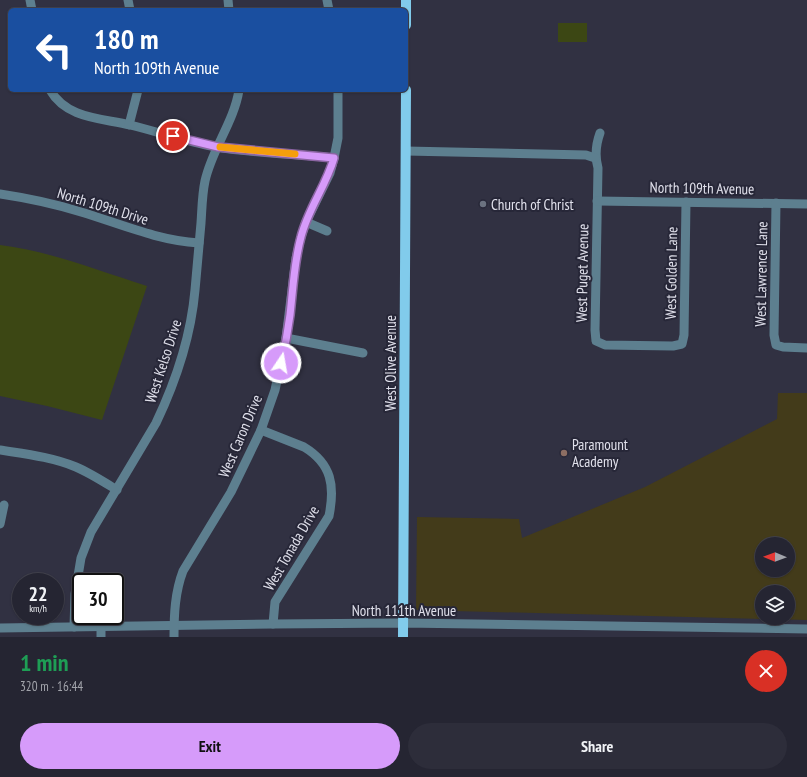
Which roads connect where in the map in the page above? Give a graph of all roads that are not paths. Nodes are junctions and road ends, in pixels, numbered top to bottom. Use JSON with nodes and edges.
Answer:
{"nodes":[{"id":1,"x":137,"y":92,"type":"edge"},
{"id":2,"x":238,"y":92,"type":"edge"},
{"id":3,"x":338,"y":92,"type":"edge"},
{"id":4,"x":406,"y":92,"type":"edge"},
{"id":5,"x":52,"y":93,"type":"edge"},
{"id":6,"x":129,"y":125,"type":"junction"},
{"id":7,"x":600,"y":133,"type":"dead end"},
{"id":8,"x":218,"y":147,"type":"junction"},
{"id":9,"x":406,"y":151,"type":"junction"},
{"id":10,"x":334,"y":158,"type":"junction"},
{"id":11,"x":596,"y":158,"type":"junction"},
{"id":12,"x":0,"y":194,"type":"edge"},
{"id":13,"x":597,"y":201,"type":"junction"},
{"id":14,"x":686,"y":202,"type":"junction"},
{"id":15,"x":776,"y":203,"type":"junction"},
{"id":16,"x":807,"y":204,"type":"edge"},
{"id":17,"x":306,"y":222,"type":"junction"},
{"id":18,"x":326,"y":231,"type":"dead end"},
{"id":19,"x":199,"y":243,"type":"junction"},
{"id":20,"x":286,"y":338,"type":"junction"},
{"id":21,"x":682,"y":344,"type":"joint"},
{"id":22,"x":807,"y":348,"type":"edge"},
{"id":23,"x":363,"y":353,"type":"dead end"},
{"id":24,"x":261,"y":430,"type":"junction"},
{"id":25,"x":0,"y":450,"type":"edge"},
{"id":26,"x":117,"y":490,"type":"junction"},
{"id":27,"x":4,"y":505,"type":"dead end"},
{"id":28,"x":0,"y":524,"type":"edge"},
{"id":29,"x":273,"y":624,"type":"junction"},
{"id":30,"x":403,"y":624,"type":"junction"},
{"id":31,"x":101,"y":626,"type":"junction"},
{"id":32,"x":174,"y":626,"type":"junction"},
{"id":33,"x":74,"y":627,"type":"junction"},
{"id":34,"x":0,"y":628,"type":"edge"},
{"id":35,"x":807,"y":629,"type":"edge"},
{"id":36,"x":101,"y":637,"type":"edge"},
{"id":37,"x":174,"y":637,"type":"edge"},
{"id":38,"x":403,"y":637,"type":"edge"}],
"edges":[{"from":1,"to":6,"type":"street"},
{"from":2,"to":8,"type":"street","name":"West Kelso Drive"},
{"from":3,"to":10,"type":"street","name":"West Caron Drive"},
{"from":4,"to":9,"type":"main road","name":"West Olive Avenue"},
{"from":5,"to":6,"type":"street"},
{"from":6,"to":8,"type":"street"},
{"from":7,"to":11,"type":"street","name":"West Puget Avenue"},
{"from":8,"to":10,"type":"street"},
{"from":8,"to":19,"type":"street","name":"West Kelso Drive"},
{"from":9,"to":11,"type":"street"},
{"from":9,"to":30,"type":"main road","name":"West Olive Avenue"},
{"from":10,"to":17,"type":"street","name":"West Caron Drive"},
{"from":11,"to":13,"type":"street","name":"West Puget Avenue"},
{"from":12,"to":19,"type":"street","name":"North 109th Drive"},
{"from":13,"to":14,"type":"street","name":"North 109th Avenue"},
{"from":13,"to":21,"type":"street","name":"West Puget Avenue"},
{"from":14,"to":15,"type":"street","name":"North 109th Avenue"},
{"from":14,"to":21,"type":"street","name":"West Golden Lane"},
{"from":15,"to":16,"type":"street","name":"North 109th Avenue"},
{"from":15,"to":22,"type":"street","name":"West Lawrence Lane"},
{"from":17,"to":18,"type":"street"},
{"from":17,"to":20,"type":"street","name":"West Caron Drive"},
{"from":19,"to":26,"type":"street","name":"West Kelso Drive"},
{"from":20,"to":23,"type":"street"},
{"from":20,"to":24,"type":"street","name":"West Caron Drive"},
{"from":24,"to":29,"type":"street","name":"West Tonada Drive"},
{"from":24,"to":32,"type":"street","name":"West Caron Drive"},
{"from":25,"to":26,"type":"street"},
{"from":26,"to":33,"type":"street","name":"West Kelso Drive"},
{"from":27,"to":28,"type":"street"},
{"from":29,"to":30,"type":"street","name":"North 111th Avenue"},
{"from":29,"to":32,"type":"street","name":"North 111th Avenue"},
{"from":30,"to":35,"type":"street","name":"North 111th Avenue"},
{"from":30,"to":38,"type":"main road","name":"West Olive Avenue"},
{"from":31,"to":32,"type":"street","name":"North 111th Avenue"},
{"from":31,"to":33,"type":"street","name":"North 111th Avenue"},
{"from":31,"to":36,"type":"street"},
{"from":32,"to":37,"type":"street","name":"West Caron Drive"},
{"from":33,"to":34,"type":"street","name":"North 111th Avenue"}]}
